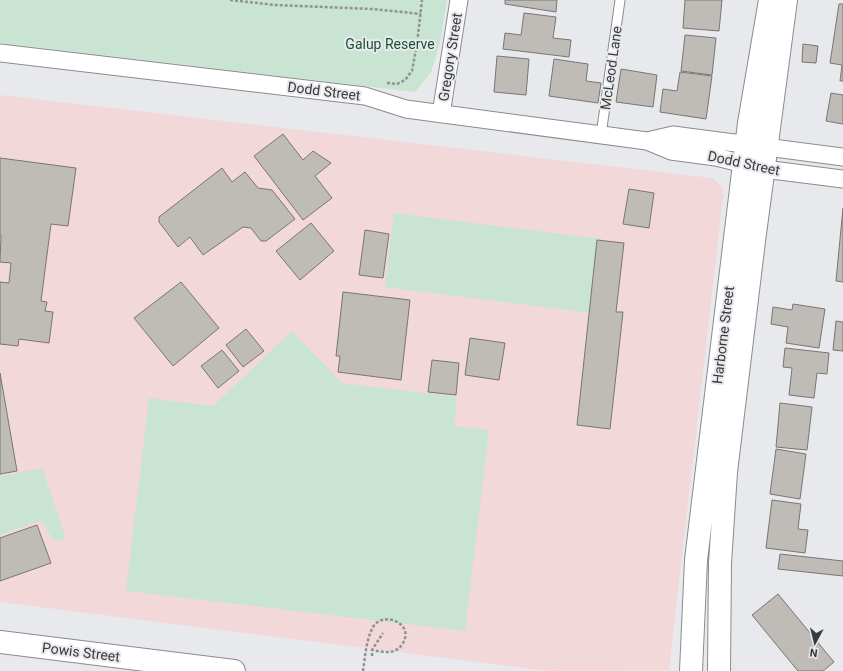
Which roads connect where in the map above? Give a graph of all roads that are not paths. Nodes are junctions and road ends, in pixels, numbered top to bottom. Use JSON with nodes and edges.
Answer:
{"nodes":[{"id":1,"x":459,"y":0,"type":"edge"},
{"id":2,"x":620,"y":0,"type":"edge"},
{"id":3,"x":770,"y":0,"type":"edge"},
{"id":4,"x":786,"y":0,"type":"edge"},
{"id":5,"x":0,"y":53,"type":"edge"},
{"id":6,"x":441,"y":114,"type":"junction"},
{"id":7,"x":601,"y":135,"type":"junction"},
{"id":8,"x":756,"y":156,"type":"junction"},
{"id":9,"x":843,"y":157,"type":"edge"},
{"id":10,"x":843,"y":178,"type":"edge"},
{"id":11,"x":0,"y":642,"type":"edge"},
{"id":12,"x":183,"y":668,"type":"edge"},
{"id":13,"x":689,"y":669,"type":"edge"},
{"id":14,"x":234,"y":671,"type":"edge"},
{"id":15,"x":719,"y":671,"type":"edge"}],
"edges":[{"from":1,"to":6,"type":"street","name":"Gregory Street"},
{"from":2,"to":7,"type":"lane","name":"McLeod Lane"},
{"from":3,"to":8,"type":"main road","name":"Harborne Street"},
{"from":4,"to":8,"type":"main road","name":"Harborne Street"},
{"from":5,"to":6,"type":"street","name":"Dodd Street"},
{"from":6,"to":7,"type":"street","name":"Dodd Street"},
{"from":7,"to":8,"type":"street","name":"Dodd Street"},
{"from":8,"to":9,"type":"street","name":"Dodd Street"},
{"from":8,"to":10,"type":"street","name":"Dodd Street"},
{"from":8,"to":13,"type":"main road","name":"Harborne Street"},
{"from":8,"to":15,"type":"main road","name":"Harborne Street"},
{"from":11,"to":12,"type":"main road","name":"Powis Street"},
{"from":12,"to":14,"type":"main road","name":"Powis Street"}]}
